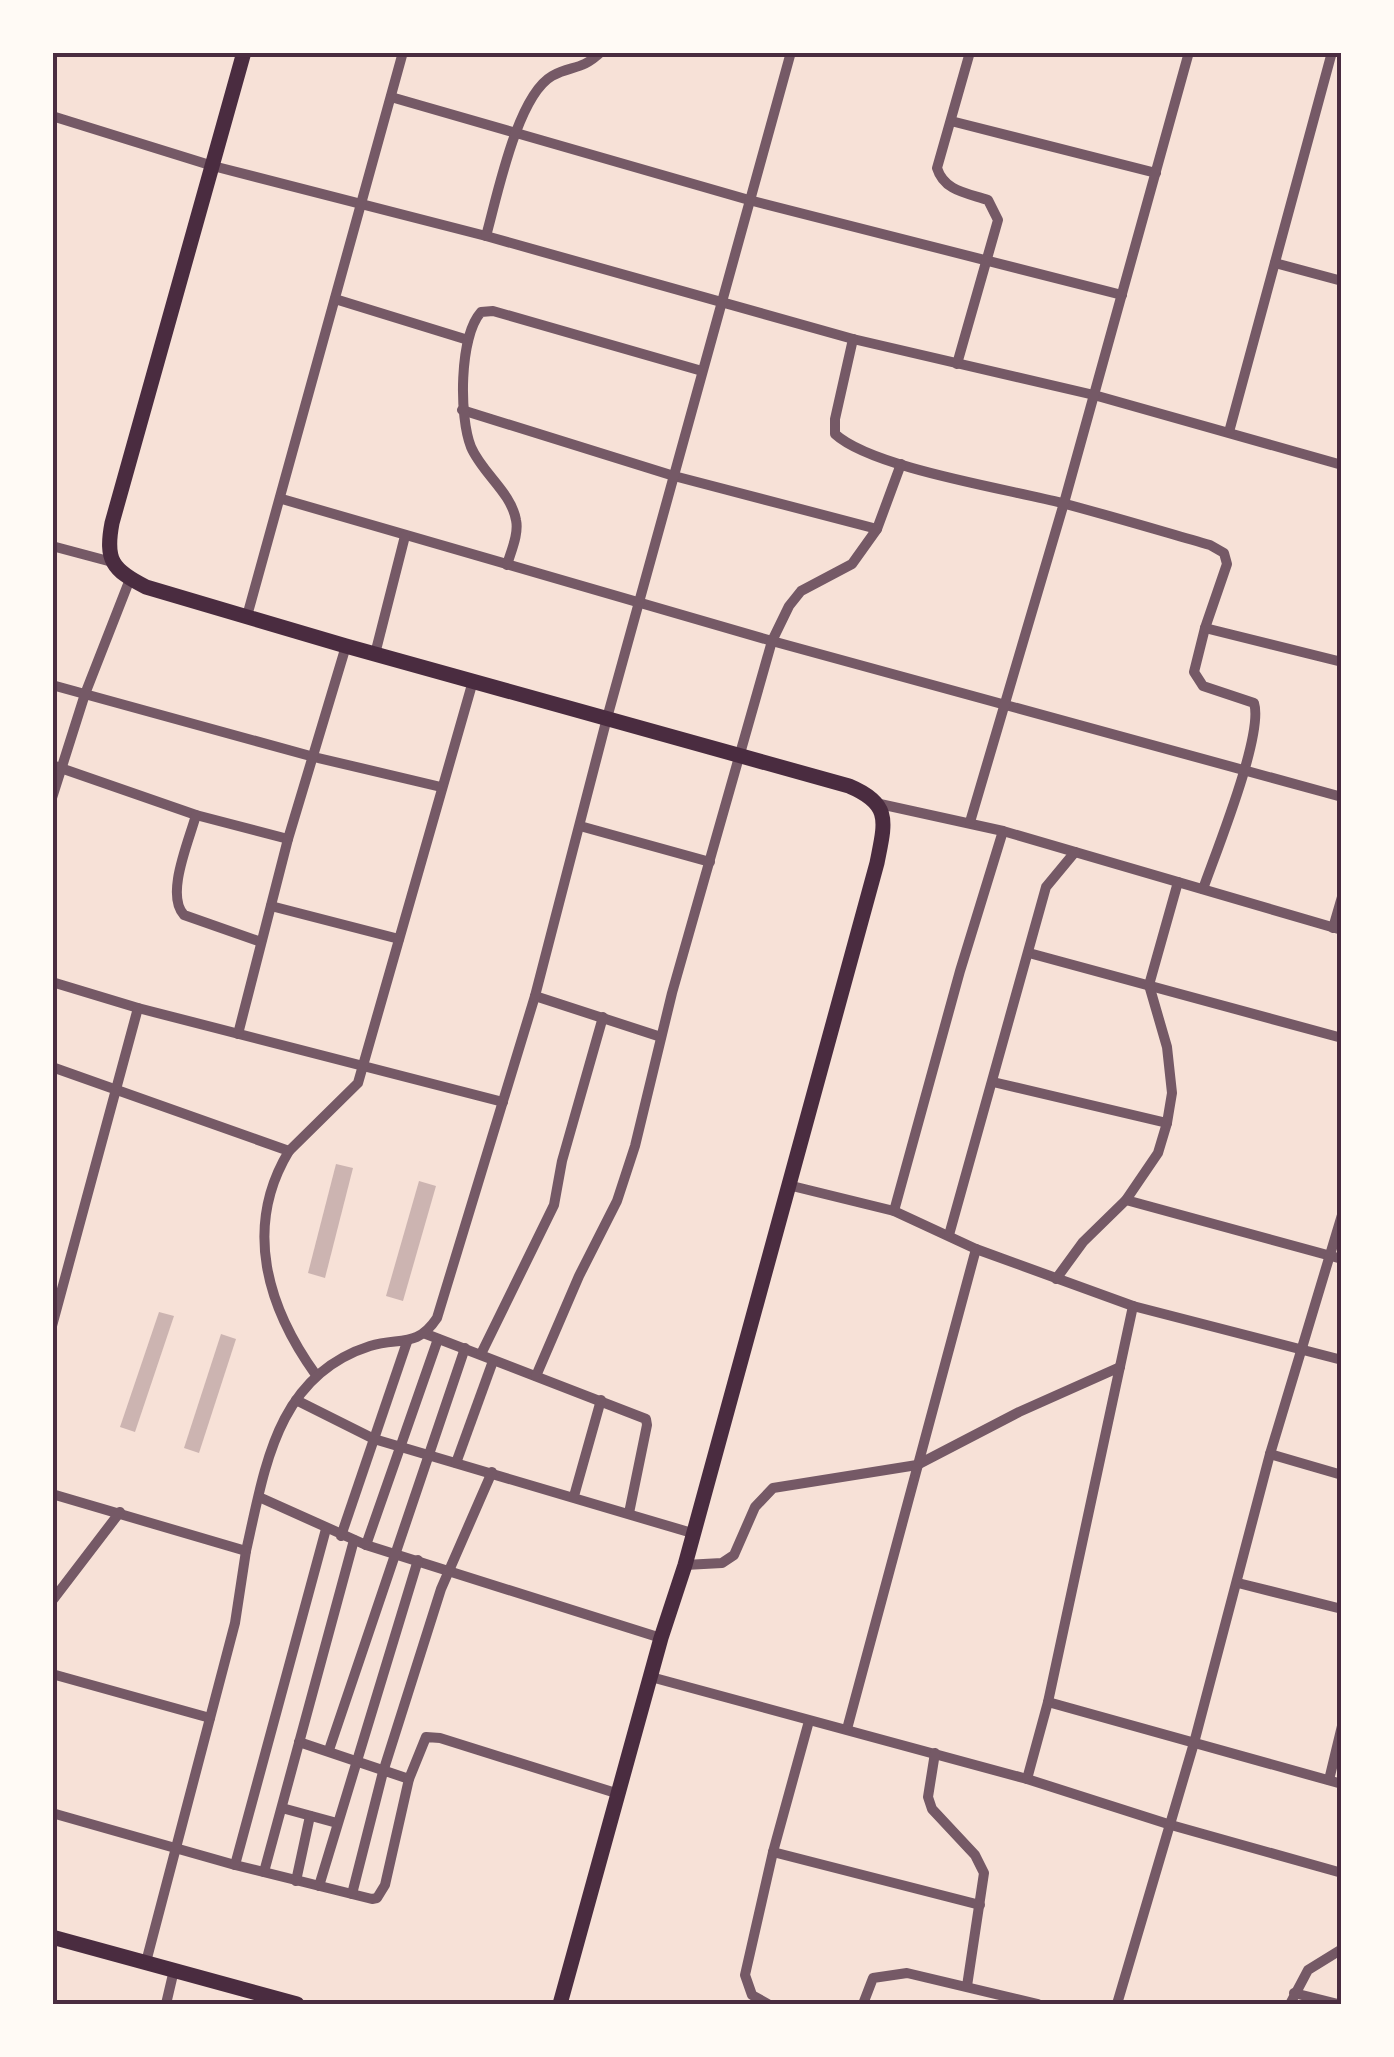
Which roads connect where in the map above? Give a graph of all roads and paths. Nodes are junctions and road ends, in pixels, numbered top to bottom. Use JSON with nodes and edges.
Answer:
{"nodes":[{"id":1,"x":244,"y":52,"type":"edge"},
{"id":2,"x":403,"y":52,"type":"edge"},
{"id":3,"x":601,"y":52,"type":"edge"},
{"id":4,"x":790,"y":52,"type":"edge"},
{"id":5,"x":970,"y":52,"type":"edge"},
{"id":6,"x":1189,"y":52,"type":"edge"},
{"id":7,"x":1332,"y":52,"type":"edge"},
{"id":8,"x":391,"y":97,"type":"junction"},
{"id":9,"x":53,"y":120,"type":"edge"},
{"id":10,"x":951,"y":122,"type":"junction"},
{"id":11,"x":515,"y":132,"type":"junction"},
{"id":12,"x":213,"y":166,"type":"junction"},
{"id":13,"x":1156,"y":173,"type":"junction"},
{"id":14,"x":749,"y":200,"type":"junction"},
{"id":15,"x":360,"y":204,"type":"junction"},
{"id":16,"x":486,"y":236,"type":"junction"},
{"id":17,"x":986,"y":260,"type":"junction"},
{"id":18,"x":1275,"y":263,"type":"junction"},
{"id":19,"x":1342,"y":282,"type":"edge"},
{"id":20,"x":1122,"y":295,"type":"junction"},
{"id":21,"x":335,"y":299,"type":"junction"},
{"id":22,"x":722,"y":300,"type":"junction"},
{"id":23,"x":852,"y":339,"type":"junction"},
{"id":24,"x":468,"y":340,"type":"junction"},
{"id":25,"x":957,"y":364,"type":"junction"},
{"id":26,"x":702,"y":371,"type":"junction"},
{"id":27,"x":1094,"y":395,"type":"junction"},
{"id":28,"x":462,"y":410,"type":"junction"},
{"id":29,"x":1228,"y":432,"type":"junction"},
{"id":30,"x":901,"y":464,"type":"junction"},
{"id":31,"x":1342,"y":465,"type":"edge"},
{"id":32,"x":674,"y":476,"type":"junction"},
{"id":33,"x":282,"y":498,"type":"junction"},
{"id":34,"x":1064,"y":503,"type":"junction"},
{"id":35,"x":877,"y":529,"type":"junction"},
{"id":36,"x":405,"y":536,"type":"junction"},
{"id":37,"x":52,"y":546,"type":"edge"},
{"id":38,"x":112,"y":562,"type":"junction"},
{"id":39,"x":507,"y":565,"type":"junction"},
{"id":40,"x":130,"y":579,"type":"junction"},
{"id":41,"x":638,"y":603,"type":"junction"},
{"id":42,"x":247,"y":616,"type":"junction"},
{"id":43,"x":1205,"y":628,"type":"junction"},
{"id":44,"x":772,"y":641,"type":"junction"},
{"id":45,"x":346,"y":646,"type":"junction"},
{"id":46,"x":375,"y":654,"type":"junction"},
{"id":47,"x":1342,"y":662,"type":"edge"},
{"id":48,"x":473,"y":681,"type":"junction"},
{"id":49,"x":52,"y":685,"type":"edge"},
{"id":50,"x":84,"y":694,"type":"junction"},
{"id":51,"x":1005,"y":705,"type":"junction"},
{"id":52,"x":606,"y":718,"type":"junction"},
{"id":53,"x":737,"y":755,"type":"junction"},
{"id":54,"x":314,"y":757,"type":"junction"},
{"id":55,"x":56,"y":767,"type":"edge"},
{"id":56,"x":1243,"y":771,"type":"junction"},
{"id":57,"x":442,"y":787,"type":"junction"},
{"id":58,"x":1342,"y":797,"type":"edge"},
{"id":59,"x":52,"y":798,"type":"edge"},
{"id":60,"x":880,"y":804,"type":"junction"},
{"id":61,"x":196,"y":815,"type":"junction"},
{"id":62,"x":970,"y":822,"type":"junction"},
{"id":63,"x":580,"y":826,"type":"junction"},
{"id":64,"x":1004,"y":831,"type":"junction"},
{"id":65,"x":288,"y":839,"type":"junction"},
{"id":66,"x":1075,"y":852,"type":"junction"},
{"id":67,"x":710,"y":862,"type":"junction"},
{"id":68,"x":1178,"y":882,"type":"junction"},
{"id":69,"x":1203,"y":889,"type":"junction"},
{"id":70,"x":1342,"y":897,"type":"edge"},
{"id":71,"x":271,"y":906,"type":"junction"},
{"id":72,"x":1337,"y":929,"type":"edge"},
{"id":73,"x":399,"y":939,"type":"junction"},
{"id":74,"x":261,"y":942,"type":"junction"},
{"id":75,"x":1029,"y":953,"type":"junction"},
{"id":76,"x":52,"y":982,"type":"edge"},
{"id":77,"x":1150,"y":984,"type":"junction"},
{"id":78,"x":535,"y":996,"type":"junction"},
{"id":79,"x":138,"y":1008,"type":"junction"},
{"id":80,"x":603,"y":1017,"type":"junction"},
{"id":81,"x":238,"y":1034,"type":"junction"},
{"id":82,"x":661,"y":1037,"type":"junction"},
{"id":83,"x":1342,"y":1038,"type":"edge"},
{"id":84,"x":52,"y":1066,"type":"edge"},
{"id":85,"x":364,"y":1066,"type":"junction"},
{"id":86,"x":993,"y":1082,"type":"junction"},
{"id":87,"x":118,"y":1087,"type":"junction"},
{"id":88,"x":503,"y":1102,"type":"junction"},
{"id":89,"x":1168,"y":1124,"type":"junction"},
{"id":90,"x":290,"y":1150,"type":"junction"},
{"id":91,"x":788,"y":1185,"type":"junction"},
{"id":92,"x":1126,"y":1200,"type":"junction"},
{"id":93,"x":894,"y":1210,"type":"junction"},
{"id":94,"x":1342,"y":1216,"type":"edge"},
{"id":95,"x":949,"y":1235,"type":"junction"},
{"id":96,"x":976,"y":1250,"type":"junction"},
{"id":97,"x":1336,"y":1258,"type":"edge"},
{"id":98,"x":1056,"y":1280,"type":"junction"},
{"id":99,"x":1133,"y":1306,"type":"junction"},
{"id":100,"x":52,"y":1326,"type":"edge"},
{"id":101,"x":426,"y":1334,"type":"junction"},
{"id":102,"x":438,"y":1339,"type":"junction"},
{"id":103,"x":407,"y":1342,"type":"junction"},
{"id":104,"x":465,"y":1348,"type":"junction"},
{"id":105,"x":1302,"y":1349,"type":"junction"},
{"id":106,"x":481,"y":1354,"type":"junction"},
{"id":107,"x":493,"y":1360,"type":"junction"},
{"id":108,"x":1342,"y":1360,"type":"edge"},
{"id":109,"x":1120,"y":1366,"type":"junction"},
{"id":110,"x":316,"y":1375,"type":"junction"},
{"id":111,"x":536,"y":1376,"type":"junction"},
{"id":112,"x":296,"y":1400,"type":"junction"},
{"id":113,"x":601,"y":1400,"type":"junction"},
{"id":114,"x":374,"y":1439,"type":"junction"},
{"id":115,"x":402,"y":1446,"type":"junction"},
{"id":116,"x":428,"y":1454,"type":"junction"},
{"id":117,"x":1270,"y":1454,"type":"junction"},
{"id":118,"x":456,"y":1463,"type":"junction"},
{"id":119,"x":917,"y":1465,"type":"junction"},
{"id":120,"x":492,"y":1472,"type":"junction"},
{"id":121,"x":1342,"y":1475,"type":"edge"},
{"id":122,"x":52,"y":1494,"type":"edge"},
{"id":123,"x":574,"y":1496,"type":"junction"},
{"id":124,"x":258,"y":1497,"type":"junction"},
{"id":125,"x":120,"y":1512,"type":"junction"},
{"id":126,"x":628,"y":1513,"type":"junction"},
{"id":127,"x":326,"y":1529,"type":"junction"},
{"id":128,"x":692,"y":1533,"type":"junction"},
{"id":129,"x":341,"y":1536,"type":"junction"},
{"id":130,"x":354,"y":1540,"type":"junction"},
{"id":131,"x":366,"y":1546,"type":"junction"},
{"id":132,"x":246,"y":1551,"type":"junction"},
{"id":133,"x":395,"y":1554,"type":"junction"},
{"id":134,"x":418,"y":1560,"type":"junction"},
{"id":135,"x":685,"y":1565,"type":"junction"},
{"id":136,"x":450,"y":1572,"type":"junction"},
{"id":137,"x":1238,"y":1583,"type":"junction"},
{"id":138,"x":54,"y":1598,"type":"edge"},
{"id":139,"x":1342,"y":1609,"type":"edge"},
{"id":140,"x":661,"y":1638,"type":"junction"},
{"id":141,"x":52,"y":1674,"type":"edge"},
{"id":142,"x":651,"y":1676,"type":"junction"},
{"id":143,"x":1048,"y":1702,"type":"junction"},
{"id":144,"x":210,"y":1718,"type":"junction"},
{"id":145,"x":809,"y":1721,"type":"junction"},
{"id":146,"x":1342,"y":1726,"type":"edge"},
{"id":147,"x":847,"y":1729,"type":"junction"},
{"id":148,"x":298,"y":1742,"type":"junction"},
{"id":149,"x":1194,"y":1743,"type":"junction"},
{"id":150,"x":329,"y":1750,"type":"junction"},
{"id":151,"x":936,"y":1753,"type":"junction"},
{"id":152,"x":355,"y":1760,"type":"junction"},
{"id":153,"x":383,"y":1772,"type":"junction"},
{"id":154,"x":409,"y":1779,"type":"junction"},
{"id":155,"x":1026,"y":1779,"type":"junction"},
{"id":156,"x":1329,"y":1780,"type":"junction"},
{"id":157,"x":1342,"y":1784,"type":"edge"},
{"id":158,"x":620,"y":1794,"type":"junction"},
{"id":159,"x":282,"y":1808,"type":"junction"},
{"id":160,"x":52,"y":1813,"type":"edge"},
{"id":161,"x":310,"y":1816,"type":"junction"},
{"id":162,"x":337,"y":1823,"type":"junction"},
{"id":163,"x":1171,"y":1825,"type":"junction"},
{"id":164,"x":174,"y":1847,"type":"junction"},
{"id":165,"x":773,"y":1852,"type":"junction"},
{"id":166,"x":235,"y":1865,"type":"junction"},
{"id":167,"x":264,"y":1872,"type":"junction"},
{"id":168,"x":1342,"y":1873,"type":"edge"},
{"id":169,"x":296,"y":1880,"type":"junction"},
{"id":170,"x":320,"y":1886,"type":"junction"},
{"id":171,"x":352,"y":1894,"type":"junction"},
{"id":172,"x":980,"y":1905,"type":"junction"},
{"id":173,"x":52,"y":1937,"type":"edge"},
{"id":174,"x":1342,"y":1949,"type":"edge"},
{"id":175,"x":146,"y":1962,"type":"junction"},
{"id":176,"x":174,"y":1970,"type":"junction"},
{"id":177,"x":967,"y":1986,"type":"junction"},
{"id":178,"x":1292,"y":1998,"type":"edge"},
{"id":179,"x":166,"y":2004,"type":"edge"},
{"id":180,"x":297,"y":2004,"type":"edge"},
{"id":181,"x":560,"y":2004,"type":"edge"},
{"id":182,"x":768,"y":2004,"type":"edge"},
{"id":183,"x":863,"y":2004,"type":"edge"},
{"id":184,"x":1038,"y":2004,"type":"edge"},
{"id":185,"x":1117,"y":2004,"type":"edge"},
{"id":186,"x":1338,"y":2004,"type":"edge"}],
"edges":[{"from":1,"to":12,"type":"main road"},
{"from":2,"to":8,"type":"street"},
{"from":3,"to":11,"type":"street"},
{"from":4,"to":14,"type":"street"},
{"from":5,"to":10,"type":"street"},
{"from":6,"to":13,"type":"street"},
{"from":7,"to":18,"type":"street"},
{"from":8,"to":11,"type":"street"},
{"from":8,"to":15,"type":"street"},
{"from":9,"to":12,"type":"street"},
{"from":10,"to":13,"type":"street"},
{"from":10,"to":17,"type":"street"},
{"from":11,"to":14,"type":"street"},
{"from":11,"to":16,"type":"street"},
{"from":12,"to":15,"type":"street"},
{"from":12,"to":38,"type":"main road"},
{"from":13,"to":20,"type":"street"},
{"from":14,"to":17,"type":"street"},
{"from":14,"to":22,"type":"street"},
{"from":15,"to":16,"type":"street"},
{"from":15,"to":21,"type":"street"},
{"from":16,"to":22,"type":"street"},
{"from":17,"to":20,"type":"street"},
{"from":17,"to":25,"type":"street"},
{"from":18,"to":19,"type":"street"},
{"from":18,"to":29,"type":"street"},
{"from":20,"to":27,"type":"street"},
{"from":21,"to":24,"type":"street"},
{"from":21,"to":33,"type":"street"},
{"from":22,"to":23,"type":"street"},
{"from":22,"to":26,"type":"street"},
{"from":23,"to":25,"type":"street"},
{"from":23,"to":30,"type":"street"},
{"from":24,"to":26,"type":"street"},
{"from":24,"to":28,"type":"street"},
{"from":25,"to":27,"type":"street"},
{"from":26,"to":32,"type":"street"},
{"from":27,"to":29,"type":"street"},
{"from":27,"to":34,"type":"street"},
{"from":28,"to":32,"type":"street"},
{"from":28,"to":39,"type":"street"},
{"from":29,"to":31,"type":"street"},
{"from":30,"to":34,"type":"street"},
{"from":30,"to":35,"type":"street"},
{"from":32,"to":35,"type":"street"},
{"from":32,"to":41,"type":"street"},
{"from":33,"to":36,"type":"street"},
{"from":33,"to":42,"type":"street"},
{"from":34,"to":43,"type":"street"},
{"from":34,"to":51,"type":"street"},
{"from":35,"to":44,"type":"street"},
{"from":36,"to":39,"type":"street"},
{"from":36,"to":46,"type":"street"},
{"from":37,"to":38,"type":"street"},
{"from":38,"to":40,"type":"main road"},
{"from":39,"to":41,"type":"street"},
{"from":40,"to":42,"type":"main road"},
{"from":40,"to":50,"type":"street"},
{"from":41,"to":44,"type":"street"},
{"from":41,"to":52,"type":"street"},
{"from":42,"to":45,"type":"main road"},
{"from":43,"to":47,"type":"street"},
{"from":43,"to":56,"type":"street"},
{"from":44,"to":51,"type":"street"},
{"from":44,"to":53,"type":"street"},
{"from":45,"to":46,"type":"main road"},
{"from":45,"to":54,"type":"street"},
{"from":46,"to":48,"type":"main road"},
{"from":48,"to":52,"type":"main road"},
{"from":48,"to":57,"type":"street"},
{"from":49,"to":50,"type":"street"},
{"from":50,"to":54,"type":"street"},
{"from":50,"to":55,"type":"street"},
{"from":51,"to":56,"type":"street"},
{"from":51,"to":62,"type":"street"},
{"from":52,"to":53,"type":"main road"},
{"from":52,"to":63,"type":"street"},
{"from":53,"to":60,"type":"main road"},
{"from":53,"to":67,"type":"street"},
{"from":54,"to":57,"type":"street"},
{"from":54,"to":65,"type":"street"},
{"from":55,"to":59,"type":"street"},
{"from":55,"to":61,"type":"street"},
{"from":56,"to":58,"type":"street"},
{"from":56,"to":69,"type":"street"},
{"from":57,"to":73,"type":"street"},
{"from":60,"to":62,"type":"street"},
{"from":60,"to":91,"type":"main road"},
{"from":61,"to":65,"type":"street"},
{"from":61,"to":74,"type":"street"},
{"from":62,"to":64,"type":"street"},
{"from":63,"to":67,"type":"street"},
{"from":63,"to":78,"type":"street"},
{"from":64,"to":66,"type":"street"},
{"from":64,"to":93,"type":"street"},
{"from":65,"to":71,"type":"street"},
{"from":66,"to":68,"type":"street"},
{"from":66,"to":75,"type":"street"},
{"from":67,"to":82,"type":"street"},
{"from":68,"to":69,"type":"street"},
{"from":68,"to":77,"type":"street"},
{"from":69,"to":72,"type":"street"},
{"from":70,"to":72,"type":"street"},
{"from":71,"to":73,"type":"street"},
{"from":71,"to":74,"type":"street"},
{"from":73,"to":85,"type":"street"},
{"from":74,"to":81,"type":"street"},
{"from":75,"to":77,"type":"street"},
{"from":75,"to":86,"type":"street"},
{"from":76,"to":79,"type":"street"},
{"from":77,"to":83,"type":"street"},
{"from":77,"to":89,"type":"street"},
{"from":78,"to":80,"type":"street"},
{"from":78,"to":88,"type":"street"},
{"from":79,"to":81,"type":"street"},
{"from":79,"to":87,"type":"street"},
{"from":80,"to":82,"type":"street"},
{"from":80,"to":106,"type":"street"},
{"from":81,"to":85,"type":"street"},
{"from":82,"to":111,"type":"street"},
{"from":84,"to":87,"type":"street"},
{"from":85,"to":88,"type":"street"},
{"from":85,"to":90,"type":"street"},
{"from":86,"to":89,"type":"street"},
{"from":86,"to":95,"type":"street"},
{"from":87,"to":90,"type":"street"},
{"from":87,"to":100,"type":"street"},
{"from":88,"to":101,"type":"street"},
{"from":89,"to":92,"type":"street"},
{"from":90,"to":110,"type":"street"},
{"from":91,"to":93,"type":"street"},
{"from":91,"to":128,"type":"main road"},
{"from":92,"to":97,"type":"street"},
{"from":92,"to":98,"type":"street"},
{"from":93,"to":95,"type":"street"},
{"from":94,"to":97,"type":"street"},
{"from":95,"to":96,"type":"street"},
{"from":96,"to":98,"type":"street"},
{"from":96,"to":119,"type":"street"},
{"from":97,"to":105,"type":"street"},
{"from":98,"to":99,"type":"street"},
{"from":99,"to":105,"type":"street"},
{"from":99,"to":109,"type":"street"},
{"from":101,"to":102,"type":"street"},
{"from":101,"to":103,"type":"street"},
{"from":102,"to":104,"type":"street"},
{"from":102,"to":115,"type":"street"},
{"from":103,"to":110,"type":"street"},
{"from":103,"to":114,"type":"street"},
{"from":104,"to":106,"type":"street"},
{"from":104,"to":116,"type":"street"},
{"from":105,"to":108,"type":"street"},
{"from":105,"to":117,"type":"street"},
{"from":106,"to":107,"type":"street"},
{"from":107,"to":111,"type":"street"},
{"from":107,"to":118,"type":"street"},
{"from":109,"to":119,"type":"street"},
{"from":109,"to":143,"type":"street"},
{"from":110,"to":112,"type":"street"},
{"from":111,"to":113,"type":"street"},
{"from":112,"to":114,"type":"street"},
{"from":112,"to":124,"type":"street"},
{"from":113,"to":123,"type":"street"},
{"from":113,"to":126,"type":"street"},
{"from":114,"to":115,"type":"street"},
{"from":114,"to":129,"type":"street"},
{"from":115,"to":116,"type":"street"},
{"from":115,"to":131,"type":"street"},
{"from":116,"to":118,"type":"street"},
{"from":116,"to":133,"type":"street"},
{"from":117,"to":121,"type":"street"},
{"from":117,"to":137,"type":"street"},
{"from":118,"to":120,"type":"street"},
{"from":119,"to":135,"type":"street"},
{"from":119,"to":147,"type":"street"},
{"from":120,"to":123,"type":"street"},
{"from":120,"to":136,"type":"street"},
{"from":122,"to":125,"type":"street"},
{"from":123,"to":126,"type":"street"},
{"from":124,"to":127,"type":"street"},
{"from":124,"to":132,"type":"street"},
{"from":125,"to":132,"type":"street"},
{"from":125,"to":138,"type":"street"},
{"from":126,"to":128,"type":"street"},
{"from":127,"to":129,"type":"street"},
{"from":127,"to":166,"type":"street"},
{"from":128,"to":135,"type":"main road"},
{"from":129,"to":130,"type":"street"},
{"from":130,"to":131,"type":"street"},
{"from":130,"to":148,"type":"street"},
{"from":131,"to":133,"type":"street"},
{"from":132,"to":144,"type":"street"},
{"from":133,"to":134,"type":"street"},
{"from":133,"to":150,"type":"street"},
{"from":134,"to":136,"type":"street"},
{"from":134,"to":152,"type":"street"},
{"from":135,"to":140,"type":"main road"},
{"from":136,"to":140,"type":"street"},
{"from":136,"to":153,"type":"street"},
{"from":137,"to":139,"type":"street"},
{"from":137,"to":149,"type":"street"},
{"from":140,"to":142,"type":"main road"},
{"from":141,"to":144,"type":"street"},
{"from":142,"to":145,"type":"street"},
{"from":142,"to":158,"type":"main road"},
{"from":143,"to":149,"type":"street"},
{"from":143,"to":155,"type":"street"},
{"from":144,"to":164,"type":"street"},
{"from":145,"to":147,"type":"street"},
{"from":145,"to":165,"type":"street"},
{"from":146,"to":156,"type":"street"},
{"from":147,"to":151,"type":"street"},
{"from":148,"to":150,"type":"street"},
{"from":148,"to":159,"type":"street"},
{"from":149,"to":156,"type":"street"},
{"from":149,"to":163,"type":"street"},
{"from":150,"to":152,"type":"street"},
{"from":151,"to":155,"type":"street"},
{"from":151,"to":172,"type":"street"},
{"from":152,"to":153,"type":"street"},
{"from":152,"to":162,"type":"street"},
{"from":153,"to":154,"type":"street"},
{"from":153,"to":171,"type":"street"},
{"from":154,"to":158,"type":"street"},
{"from":154,"to":171,"type":"street"},
{"from":155,"to":163,"type":"street"},
{"from":156,"to":157,"type":"street"},
{"from":158,"to":181,"type":"main road"},
{"from":159,"to":161,"type":"street"},
{"from":159,"to":167,"type":"street"},
{"from":160,"to":164,"type":"street"},
{"from":161,"to":162,"type":"street"},
{"from":161,"to":169,"type":"street"},
{"from":162,"to":170,"type":"street"},
{"from":163,"to":168,"type":"street"},
{"from":163,"to":185,"type":"street"},
{"from":164,"to":166,"type":"street"},
{"from":164,"to":175,"type":"street"},
{"from":165,"to":172,"type":"street"},
{"from":165,"to":182,"type":"street"},
{"from":166,"to":167,"type":"street"},
{"from":167,"to":169,"type":"street"},
{"from":169,"to":170,"type":"street"},
{"from":170,"to":171,"type":"street"},
{"from":172,"to":177,"type":"street"},
{"from":173,"to":175,"type":"main road"},
{"from":174,"to":178,"type":"street"},
{"from":175,"to":176,"type":"main road"},
{"from":176,"to":179,"type":"street"},
{"from":176,"to":180,"type":"main road"},
{"from":177,"to":183,"type":"street"},
{"from":177,"to":184,"type":"street"},
{"from":178,"to":186,"type":"street"}]}
